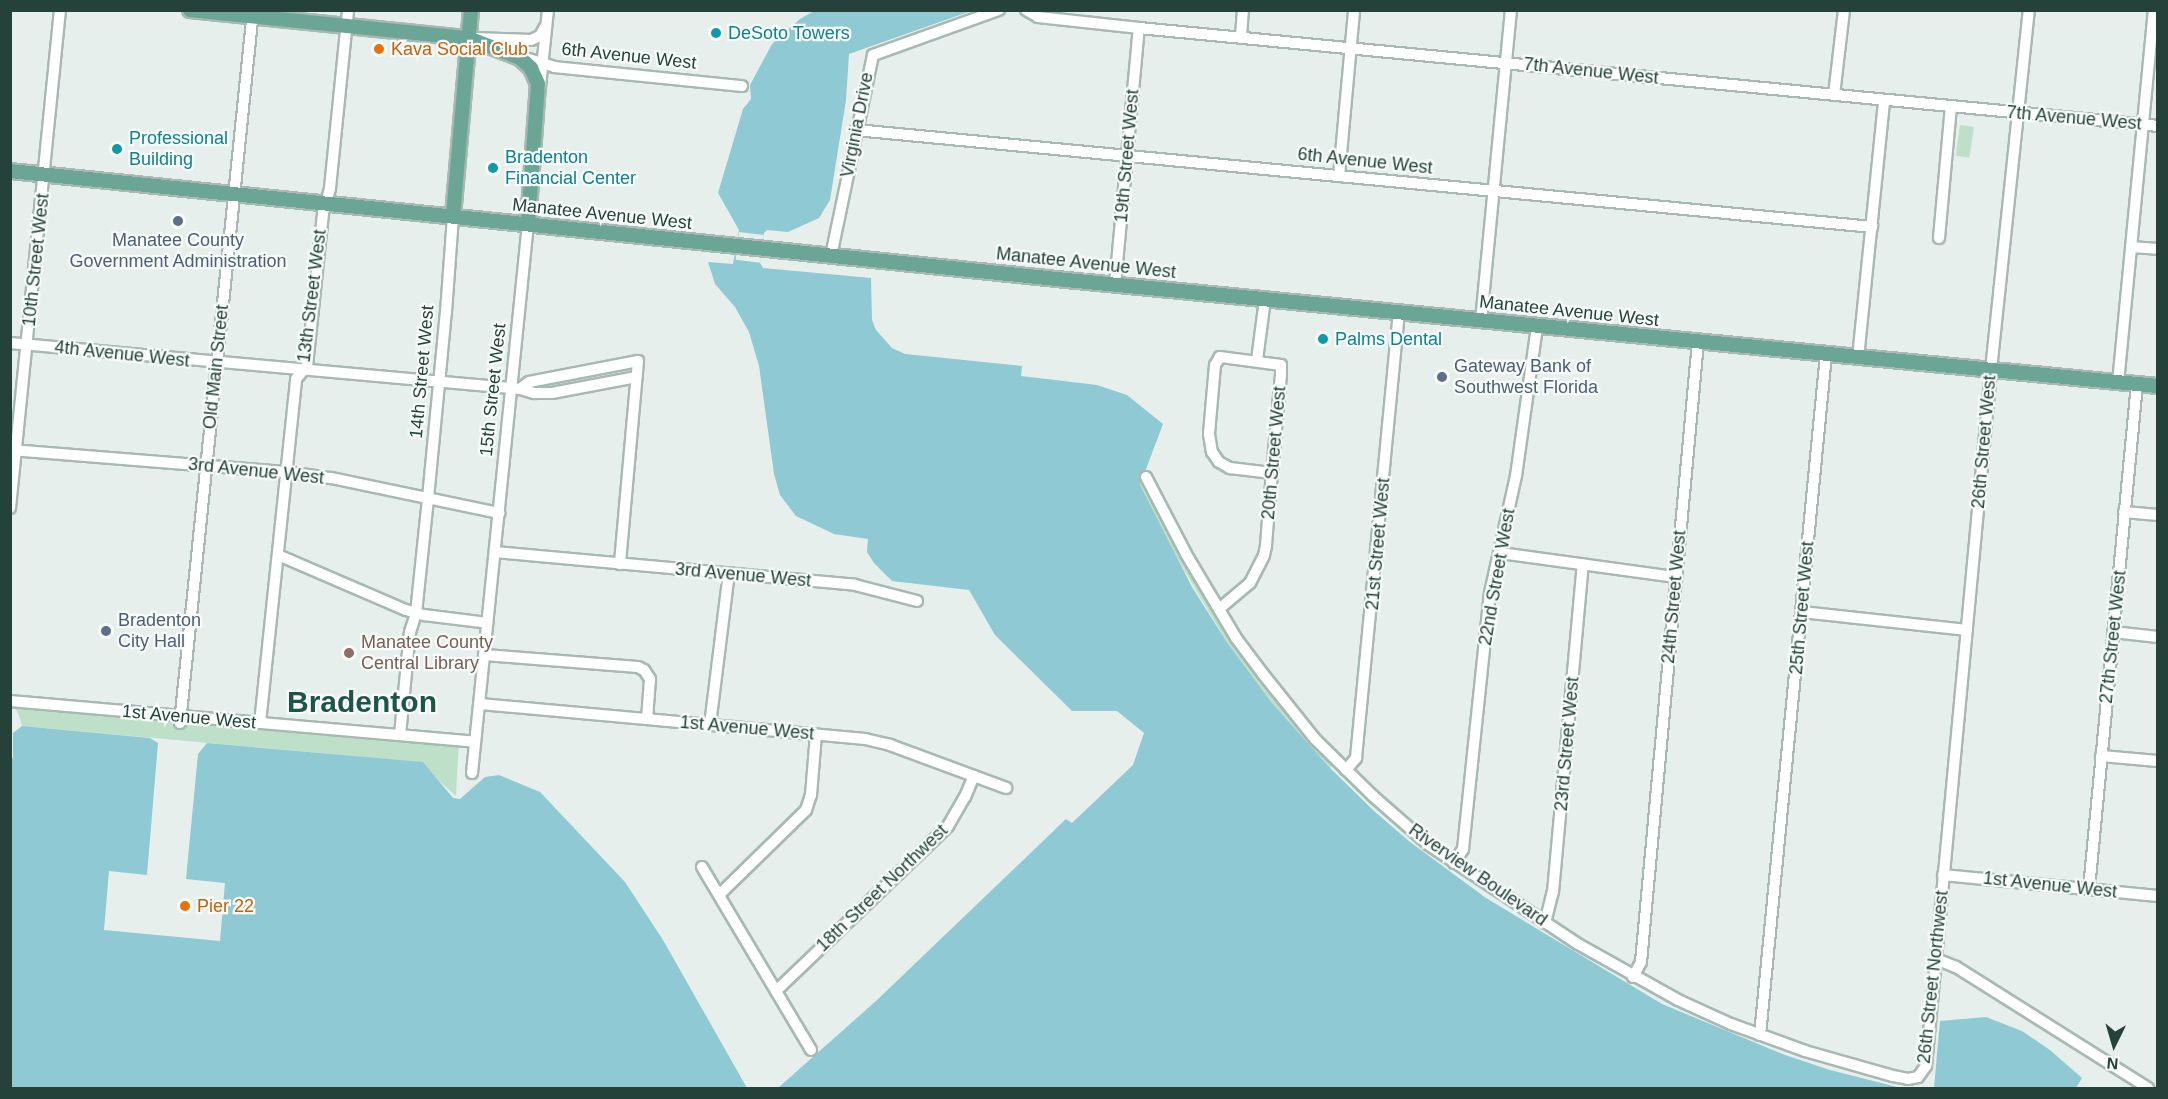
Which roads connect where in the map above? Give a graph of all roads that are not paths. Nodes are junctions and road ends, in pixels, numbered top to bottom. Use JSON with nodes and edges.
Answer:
{"nodes":[{"id":1,"x":60,"y":10,"type":"edge"},
{"id":2,"x":190,"y":10,"type":"edge"},
{"id":3,"x":348,"y":10,"type":"edge"},
{"id":4,"x":471,"y":10,"type":"edge"},
{"id":5,"x":999,"y":10,"type":"edge"},
{"id":6,"x":1026,"y":10,"type":"edge"},
{"id":7,"x":1243,"y":10,"type":"edge"},
{"id":8,"x":1354,"y":10,"type":"edge"},
{"id":9,"x":1511,"y":10,"type":"edge"},
{"id":10,"x":1844,"y":10,"type":"edge"},
{"id":11,"x":2029,"y":10,"type":"edge"},
{"id":12,"x":2154,"y":10,"type":"edge"},
{"id":13,"x":252,"y":14,"type":"edge"},
{"id":14,"x":547,"y":16,"type":"edge"},
{"id":15,"x":346,"y":26,"type":"junction"},
{"id":16,"x":1139,"y":28,"type":"junction"},
{"id":17,"x":1241,"y":37,"type":"junction"},
{"id":18,"x":468,"y":38,"type":"junction"},
{"id":19,"x":1350,"y":48,"type":"junction"},
{"id":20,"x":513,"y":54,"type":"junction"},
{"id":21,"x":542,"y":63,"type":"junction"},
{"id":22,"x":1506,"y":63,"type":"junction"},
{"id":23,"x":742,"y":86,"type":"dead end"},
{"id":24,"x":1834,"y":95,"type":"junction"},
{"id":25,"x":1884,"y":100,"type":"junction"},
{"id":26,"x":539,"y":102,"type":"junction"},
{"id":27,"x":1951,"y":107,"type":"junction"},
{"id":28,"x":2019,"y":113,"type":"junction"},
{"id":29,"x":2143,"y":124,"type":"junction"},
{"id":30,"x":2157,"y":126,"type":"edge"},
{"id":31,"x":856,"y":129,"type":"junction"},
{"id":32,"x":1128,"y":157,"type":"junction"},
{"id":33,"x":10,"y":171,"type":"edge"},
{"id":34,"x":45,"y":174,"type":"junction"},
{"id":35,"x":1339,"y":176,"type":"junction"},
{"id":36,"x":1494,"y":191,"type":"junction"},
{"id":37,"x":234,"y":194,"type":"junction"},
{"id":38,"x":325,"y":204,"type":"junction"},
{"id":39,"x":453,"y":216,"type":"junction"},
{"id":40,"x":528,"y":224,"type":"junction"},
{"id":41,"x":1872,"y":227,"type":"junction"},
{"id":42,"x":1939,"y":238,"type":"dead end"},
{"id":43,"x":2131,"y":247,"type":"junction"},
{"id":44,"x":2157,"y":249,"type":"edge"},
{"id":45,"x":831,"y":256,"type":"junction"},
{"id":46,"x":1116,"y":285,"type":"junction"},
{"id":47,"x":1265,"y":299,"type":"junction"},
{"id":48,"x":1399,"y":313,"type":"junction"},
{"id":49,"x":1481,"y":321,"type":"junction"},
{"id":50,"x":1538,"y":326,"type":"junction"},
{"id":51,"x":1698,"y":342,"type":"junction"},
{"id":52,"x":10,"y":343,"type":"edge"},
{"id":53,"x":27,"y":345,"type":"junction"},
{"id":54,"x":1826,"y":354,"type":"junction"},
{"id":55,"x":1858,"y":358,"type":"junction"},
{"id":56,"x":1257,"y":360,"type":"junction"},
{"id":57,"x":217,"y":364,"type":"junction"},
{"id":58,"x":637,"y":369,"type":"junction"},
{"id":59,"x":303,"y":370,"type":"junction"},
{"id":60,"x":1990,"y":370,"type":"junction"},
{"id":61,"x":2118,"y":382,"type":"junction"},
{"id":62,"x":440,"y":383,"type":"junction"},
{"id":63,"x":2137,"y":384,"type":"junction"},
{"id":64,"x":2157,"y":386,"type":"edge"},
{"id":65,"x":516,"y":389,"type":"junction"},
{"id":66,"x":14,"y":450,"type":"edge"},
{"id":67,"x":206,"y":466,"type":"junction"},
{"id":68,"x":285,"y":472,"type":"junction"},
{"id":69,"x":1272,"y":473,"type":"junction"},
{"id":70,"x":1146,"y":477,"type":"dead end"},
{"id":71,"x":428,"y":498,"type":"junction"},
{"id":72,"x":10,"y":508,"type":"edge"},
{"id":73,"x":2124,"y":512,"type":"junction"},
{"id":74,"x":499,"y":513,"type":"junction"},
{"id":75,"x":2157,"y":515,"type":"edge"},
{"id":76,"x":495,"y":552,"type":"junction"},
{"id":77,"x":1500,"y":553,"type":"junction"},
{"id":78,"x":278,"y":555,"type":"junction"},
{"id":79,"x":620,"y":564,"type":"junction"},
{"id":80,"x":1583,"y":564,"type":"junction"},
{"id":81,"x":729,"y":573,"type":"junction"},
{"id":82,"x":1676,"y":577,"type":"junction"},
{"id":83,"x":917,"y":602,"type":"dead end"},
{"id":84,"x":1219,"y":609,"type":"junction"},
{"id":85,"x":1802,"y":612,"type":"junction"},
{"id":86,"x":416,"y":613,"type":"junction"},
{"id":87,"x":488,"y":622,"type":"junction"},
{"id":88,"x":1967,"y":630,"type":"junction"},
{"id":89,"x":2113,"y":632,"type":"junction"},
{"id":90,"x":2157,"y":637,"type":"edge"},
{"id":91,"x":485,"y":655,"type":"junction"},
{"id":92,"x":10,"y":701,"type":"edge"},
{"id":93,"x":480,"y":704,"type":"junction"},
{"id":94,"x":647,"y":719,"type":"junction"},
{"id":95,"x":181,"y":720,"type":"junction"},
{"id":96,"x":260,"y":723,"type":"junction"},
{"id":97,"x":710,"y":724,"type":"junction"},
{"id":98,"x":816,"y":734,"type":"junction"},
{"id":99,"x":400,"y":735,"type":"junction"},
{"id":100,"x":475,"y":742,"type":"junction"},
{"id":101,"x":2101,"y":756,"type":"junction"},
{"id":102,"x":2157,"y":761,"type":"edge"},
{"id":103,"x":1346,"y":770,"type":"junction"},
{"id":104,"x":472,"y":772,"type":"dead end"},
{"id":105,"x":974,"y":776,"type":"junction"},
{"id":106,"x":1006,"y":788,"type":"dead end"},
{"id":107,"x":1454,"y":863,"type":"junction"},
{"id":108,"x":702,"y":867,"type":"dead end"},
{"id":109,"x":1943,"y":874,"type":"junction"},
{"id":110,"x":2089,"y":889,"type":"junction"},
{"id":111,"x":720,"y":894,"type":"junction"},
{"id":112,"x":2157,"y":896,"type":"edge"},
{"id":113,"x":1545,"y":923,"type":"junction"},
{"id":114,"x":1936,"y":959,"type":"junction"},
{"id":115,"x":1633,"y":977,"type":"junction"},
{"id":116,"x":776,"y":991,"type":"junction"},
{"id":117,"x":1760,"y":1035,"type":"junction"},
{"id":118,"x":811,"y":1050,"type":"dead end"},
{"id":119,"x":1918,"y":1077,"type":"joint"},
{"id":120,"x":2157,"y":1083,"type":"edge"},
{"id":121,"x":2148,"y":1089,"type":"edge"},
{"id":122,"x":2154,"y":1089,"type":"edge"}],
"edges":[{"from":1,"to":34,"type":"street","name":"10th Street West"},
{"from":2,"to":13,"type":"main road","name":"6th Avenue West"},
{"from":3,"to":15,"type":"street","name":"13th Street West"},
{"from":4,"to":18,"type":"main road","name":"14th Street West"},
{"from":5,"to":31,"type":"street","name":"Virginia Drive"},
{"from":6,"to":16,"type":"street","name":"7th Avenue West"},
{"from":7,"to":17,"type":"street"},
{"from":8,"to":19,"type":"street"},
{"from":9,"to":22,"type":"street"},
{"from":10,"to":24,"type":"street"},
{"from":11,"to":28,"type":"street","name":"26th Street West"},
{"from":12,"to":29,"type":"street"},
{"from":13,"to":15,"type":"main road","name":"6th Avenue West"},
{"from":13,"to":37,"type":"street","name":"Old Main Street"},
{"from":14,"to":18,"type":"street","name":"6th Avenue West"},
{"from":14,"to":21,"type":"street","name":"15th Street West"},
{"from":15,"to":18,"type":"main road","name":"6th Avenue West"},
{"from":15,"to":38,"type":"street","name":"13th Street West"},
{"from":16,"to":17,"type":"street","name":"7th Avenue West"},
{"from":16,"to":32,"type":"street","name":"19th Street West"},
{"from":17,"to":19,"type":"street","name":"7th Avenue West"},
{"from":18,"to":20,"type":"main road","name":"6th Avenue West"},
{"from":18,"to":39,"type":"main road","name":"14th Street West"},
{"from":19,"to":22,"type":"street","name":"7th Avenue West"},
{"from":19,"to":35,"type":"street"},
{"from":20,"to":21,"type":"street","name":"6th Avenue West"},
{"from":20,"to":26,"type":"main road","name":"6th Avenue West"},
{"from":21,"to":23,"type":"street","name":"6th Avenue West"},
{"from":21,"to":26,"type":"street","name":"15th Street West"},
{"from":22,"to":24,"type":"street","name":"7th Avenue West"},
{"from":22,"to":36,"type":"street"},
{"from":24,"to":25,"type":"street","name":"7th Avenue West"},
{"from":25,"to":27,"type":"street","name":"7th Avenue West"},
{"from":25,"to":41,"type":"street"},
{"from":26,"to":40,"type":"main road","name":"15th Street West"},
{"from":27,"to":28,"type":"street","name":"7th Avenue West"},
{"from":27,"to":42,"type":"street"},
{"from":28,"to":29,"type":"street","name":"7th Avenue West"},
{"from":28,"to":60,"type":"street","name":"26th Street West"},
{"from":29,"to":30,"type":"street","name":"7th Avenue West"},
{"from":29,"to":43,"type":"street"},
{"from":31,"to":32,"type":"street","name":"6th Avenue West"},
{"from":31,"to":45,"type":"street","name":"Virginia Drive"},
{"from":32,"to":35,"type":"street","name":"6th Avenue West"},
{"from":32,"to":46,"type":"street","name":"19th Street West"},
{"from":33,"to":34,"type":"main road","name":"Manatee Avenue West"},
{"from":34,"to":37,"type":"main road","name":"Manatee Avenue West"},
{"from":34,"to":53,"type":"street","name":"10th Street West"},
{"from":35,"to":36,"type":"street","name":"6th Avenue West"},
{"from":36,"to":41,"type":"street","name":"6th Avenue West"},
{"from":36,"to":49,"type":"street"},
{"from":37,"to":38,"type":"main road","name":"Manatee Avenue West"},
{"from":37,"to":57,"type":"street","name":"Old Main Street"},
{"from":38,"to":39,"type":"main road","name":"Manatee Avenue West"},
{"from":38,"to":59,"type":"street","name":"13th Street West"},
{"from":39,"to":40,"type":"main road","name":"Manatee Avenue West"},
{"from":39,"to":62,"type":"street","name":"14th Street West"},
{"from":40,"to":45,"type":"main road","name":"Manatee Avenue West"},
{"from":40,"to":65,"type":"street","name":"15th Street West"},
{"from":41,"to":55,"type":"street"},
{"from":43,"to":44,"type":"street"},
{"from":43,"to":61,"type":"street"},
{"from":45,"to":46,"type":"main road","name":"Manatee Avenue West"},
{"from":46,"to":47,"type":"main road","name":"Manatee Avenue West"},
{"from":47,"to":48,"type":"main road","name":"Manatee Avenue West"},
{"from":47,"to":56,"type":"street"},
{"from":48,"to":49,"type":"main road","name":"Manatee Avenue West"},
{"from":48,"to":103,"type":"street","name":"21st Street West"},
{"from":49,"to":50,"type":"main road","name":"Manatee Avenue West"},
{"from":50,"to":51,"type":"main road","name":"Manatee Avenue West"},
{"from":50,"to":77,"type":"street","name":"22nd Street West"},
{"from":51,"to":54,"type":"main road","name":"Manatee Avenue West"},
{"from":51,"to":82,"type":"street","name":"24th Street West"},
{"from":52,"to":53,"type":"street","name":"4th Avenue West"},
{"from":53,"to":57,"type":"street","name":"4th Avenue West"},
{"from":53,"to":66,"type":"street","name":"10th Street West"},
{"from":54,"to":55,"type":"main road","name":"Manatee Avenue West"},
{"from":54,"to":85,"type":"street","name":"25th Street West"},
{"from":55,"to":60,"type":"main road","name":"Manatee Avenue West"},
{"from":56,"to":69,"type":"street","name":"20th Street West"},
{"from":56,"to":69,"type":"street"},
{"from":57,"to":59,"type":"street","name":"4th Avenue West"},
{"from":57,"to":67,"type":"street","name":"Old Main Street"},
{"from":58,"to":65,"type":"street","name":"4th Avenue West"},
{"from":58,"to":65,"type":"street","name":"4th Avenue West"},
{"from":58,"to":79,"type":"street"},
{"from":59,"to":62,"type":"street","name":"4th Avenue West"},
{"from":59,"to":68,"type":"street","name":"13th Street West"},
{"from":60,"to":61,"type":"main road","name":"Manatee Avenue West"},
{"from":60,"to":88,"type":"street","name":"26th Street West"},
{"from":61,"to":63,"type":"main road","name":"Manatee Avenue West"},
{"from":62,"to":65,"type":"street","name":"4th Avenue West"},
{"from":62,"to":71,"type":"street","name":"14th Street West"},
{"from":63,"to":64,"type":"main road","name":"Manatee Avenue West"},
{"from":63,"to":73,"type":"street","name":"27th Street West"},
{"from":65,"to":74,"type":"street","name":"15th Street West"},
{"from":66,"to":67,"type":"street","name":"3rd Avenue West"},
{"from":66,"to":72,"type":"street","name":"10th Street West"},
{"from":67,"to":68,"type":"street","name":"3rd Avenue West"},
{"from":67,"to":95,"type":"street","name":"Old Main Street"},
{"from":68,"to":71,"type":"street","name":"3rd Avenue West"},
{"from":68,"to":78,"type":"street","name":"13th Street West"},
{"from":69,"to":84,"type":"street","name":"20th Street West"},
{"from":70,"to":84,"type":"street","name":"Riverview Boulevard"},
{"from":71,"to":74,"type":"street","name":"3rd Avenue West"},
{"from":71,"to":86,"type":"street","name":"14th Street West"},
{"from":73,"to":75,"type":"street"},
{"from":73,"to":89,"type":"street","name":"27th Street West"},
{"from":74,"to":76,"type":"street","name":"15th Street West"},
{"from":76,"to":79,"type":"street","name":"3rd Avenue West"},
{"from":76,"to":87,"type":"street","name":"15th Street West"},
{"from":77,"to":80,"type":"street"},
{"from":77,"to":107,"type":"street","name":"22nd Street West"},
{"from":78,"to":86,"type":"street"},
{"from":78,"to":96,"type":"street","name":"13th Street West"},
{"from":79,"to":81,"type":"street","name":"3rd Avenue West"},
{"from":80,"to":82,"type":"street"},
{"from":80,"to":113,"type":"street","name":"23rd Street West"},
{"from":81,"to":83,"type":"street","name":"3rd Avenue West"},
{"from":81,"to":97,"type":"street"},
{"from":82,"to":115,"type":"street","name":"24th Street West"},
{"from":84,"to":103,"type":"street","name":"Riverview Boulevard"},
{"from":85,"to":88,"type":"street"},
{"from":85,"to":117,"type":"street","name":"25th Street West"},
{"from":86,"to":87,"type":"street"},
{"from":86,"to":99,"type":"street","name":"14th Street West"},
{"from":87,"to":91,"type":"street","name":"15th Street West"},
{"from":88,"to":109,"type":"street","name":"26th Street West"},
{"from":89,"to":90,"type":"street"},
{"from":89,"to":101,"type":"street","name":"27th Street West"},
{"from":91,"to":93,"type":"street","name":"15th Street West"},
{"from":91,"to":94,"type":"street"},
{"from":92,"to":95,"type":"street","name":"1st Avenue West"},
{"from":93,"to":94,"type":"street","name":"1st Avenue West"},
{"from":93,"to":100,"type":"street","name":"15th Street West"},
{"from":94,"to":97,"type":"street","name":"1st Avenue West"},
{"from":95,"to":96,"type":"street","name":"1st Avenue West"},
{"from":96,"to":99,"type":"street","name":"1st Avenue West"},
{"from":97,"to":98,"type":"street","name":"1st Avenue West"},
{"from":98,"to":105,"type":"street","name":"1st Avenue West"},
{"from":98,"to":111,"type":"street"},
{"from":99,"to":100,"type":"street","name":"1st Avenue West"},
{"from":100,"to":104,"type":"street","name":"15th Street West"},
{"from":101,"to":102,"type":"street"},
{"from":101,"to":110,"type":"street","name":"27th Street West"},
{"from":103,"to":107,"type":"street","name":"Riverview Boulevard"},
{"from":105,"to":106,"type":"street","name":"1st Avenue West"},
{"from":105,"to":116,"type":"street","name":"18th Street Northwest"},
{"from":107,"to":113,"type":"street","name":"Riverview Boulevard"},
{"from":108,"to":111,"type":"street"},
{"from":109,"to":110,"type":"street","name":"1st Avenue West"},
{"from":109,"to":114,"type":"street","name":"26th Street Northwest"},
{"from":110,"to":112,"type":"street","name":"1st Avenue West"},
{"from":111,"to":116,"type":"street"},
{"from":113,"to":115,"type":"street","name":"Riverview Boulevard"},
{"from":114,"to":119,"type":"street","name":"26th Street Northwest"},
{"from":114,"to":121,"type":"street"},
{"from":115,"to":117,"type":"street","name":"Riverview Boulevard"},
{"from":116,"to":118,"type":"street"},
{"from":117,"to":119,"type":"street","name":"Riverview Boulevard"},
{"from":120,"to":122,"type":"street"}]}
